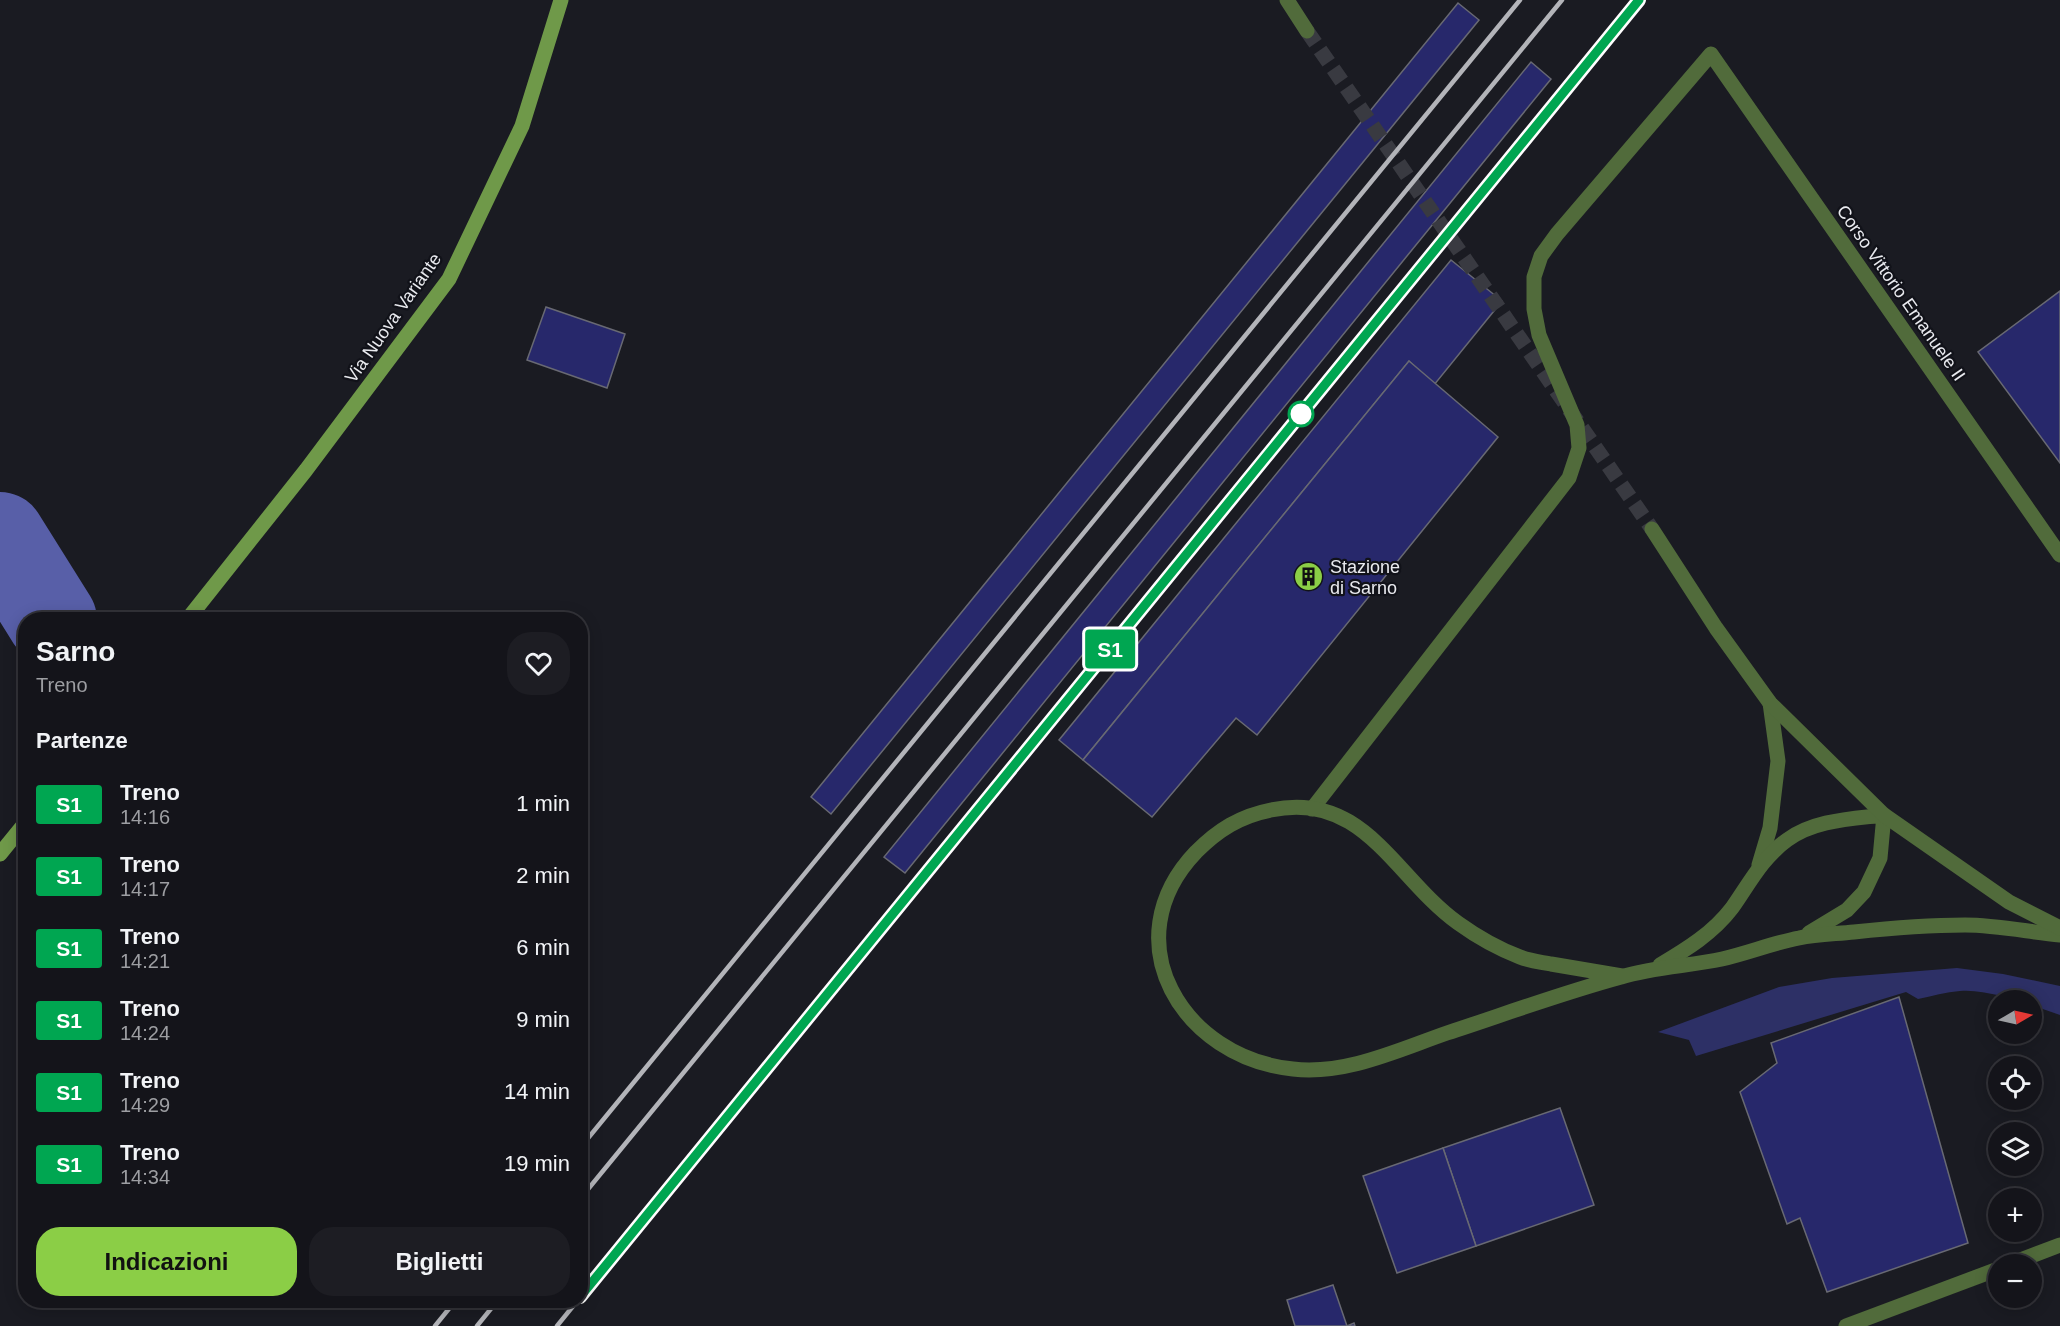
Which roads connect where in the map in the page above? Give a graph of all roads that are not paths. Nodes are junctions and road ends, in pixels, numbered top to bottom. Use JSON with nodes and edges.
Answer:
{"nodes":[{"id":1,"x":561,"y":0,"type":"edge"},
{"id":2,"x":1287,"y":0,"type":"edge"},
{"id":3,"x":1307,"y":31,"type":"tunnel mouth"},
{"id":4,"x":1652,"y":529,"type":"tunnel mouth"},
{"id":5,"x":2055,"y":536,"type":"edge"},
{"id":6,"x":2060,"y":555,"type":"edge"},
{"id":7,"x":193,"y":612,"type":"edge"},
{"id":8,"x":1770,"y":703,"type":"junction"},
{"id":9,"x":1312,"y":809,"type":"junction"},
{"id":10,"x":1884,"y":815,"type":"junction"},
{"id":11,"x":18,"y":832,"type":"edge"},
{"id":12,"x":0,"y":854,"type":"edge"},
{"id":13,"x":1759,"y":866,"type":"junction"},
{"id":14,"x":2060,"y":928,"type":"edge"},
{"id":15,"x":2060,"y":935,"type":"edge"},
{"id":16,"x":1801,"y":937,"type":"junction"},
{"id":17,"x":1655,"y":968,"type":"junction"},
{"id":18,"x":1622,"y":976,"type":"junction"},
{"id":19,"x":2060,"y":1245,"type":"edge"},
{"id":20,"x":2036,"y":1254,"type":"edge"},
{"id":21,"x":1988,"y":1273,"type":"edge"},
{"id":22,"x":1846,"y":1326,"type":"edge"}],
"edges":[{"from":1,"to":7,"type":"main road","name":"Via Nuova Variante"},
{"from":2,"to":3,"type":"street"},
{"from":4,"to":8,"type":"street"},
{"from":5,"to":6,"type":"street","name":"Corso Vittorio Emanuele II"},
{"from":5,"to":9,"type":"street","name":"Corso Vittorio Emanuele II"},
{"from":8,"to":10,"type":"street"},
{"from":8,"to":13,"type":"street"},
{"from":9,"to":18,"type":"street"},
{"from":9,"to":18,"type":"street"},
{"from":10,"to":13,"type":"street"},
{"from":10,"to":14,"type":"street"},
{"from":10,"to":16,"type":"street"},
{"from":11,"to":12,"type":"main road"},
{"from":13,"to":17,"type":"street"},
{"from":15,"to":16,"type":"street"},
{"from":16,"to":17,"type":"street"},
{"from":17,"to":18,"type":"street"},
{"from":19,"to":20,"type":"street"},
{"from":21,"to":22,"type":"street"}]}
